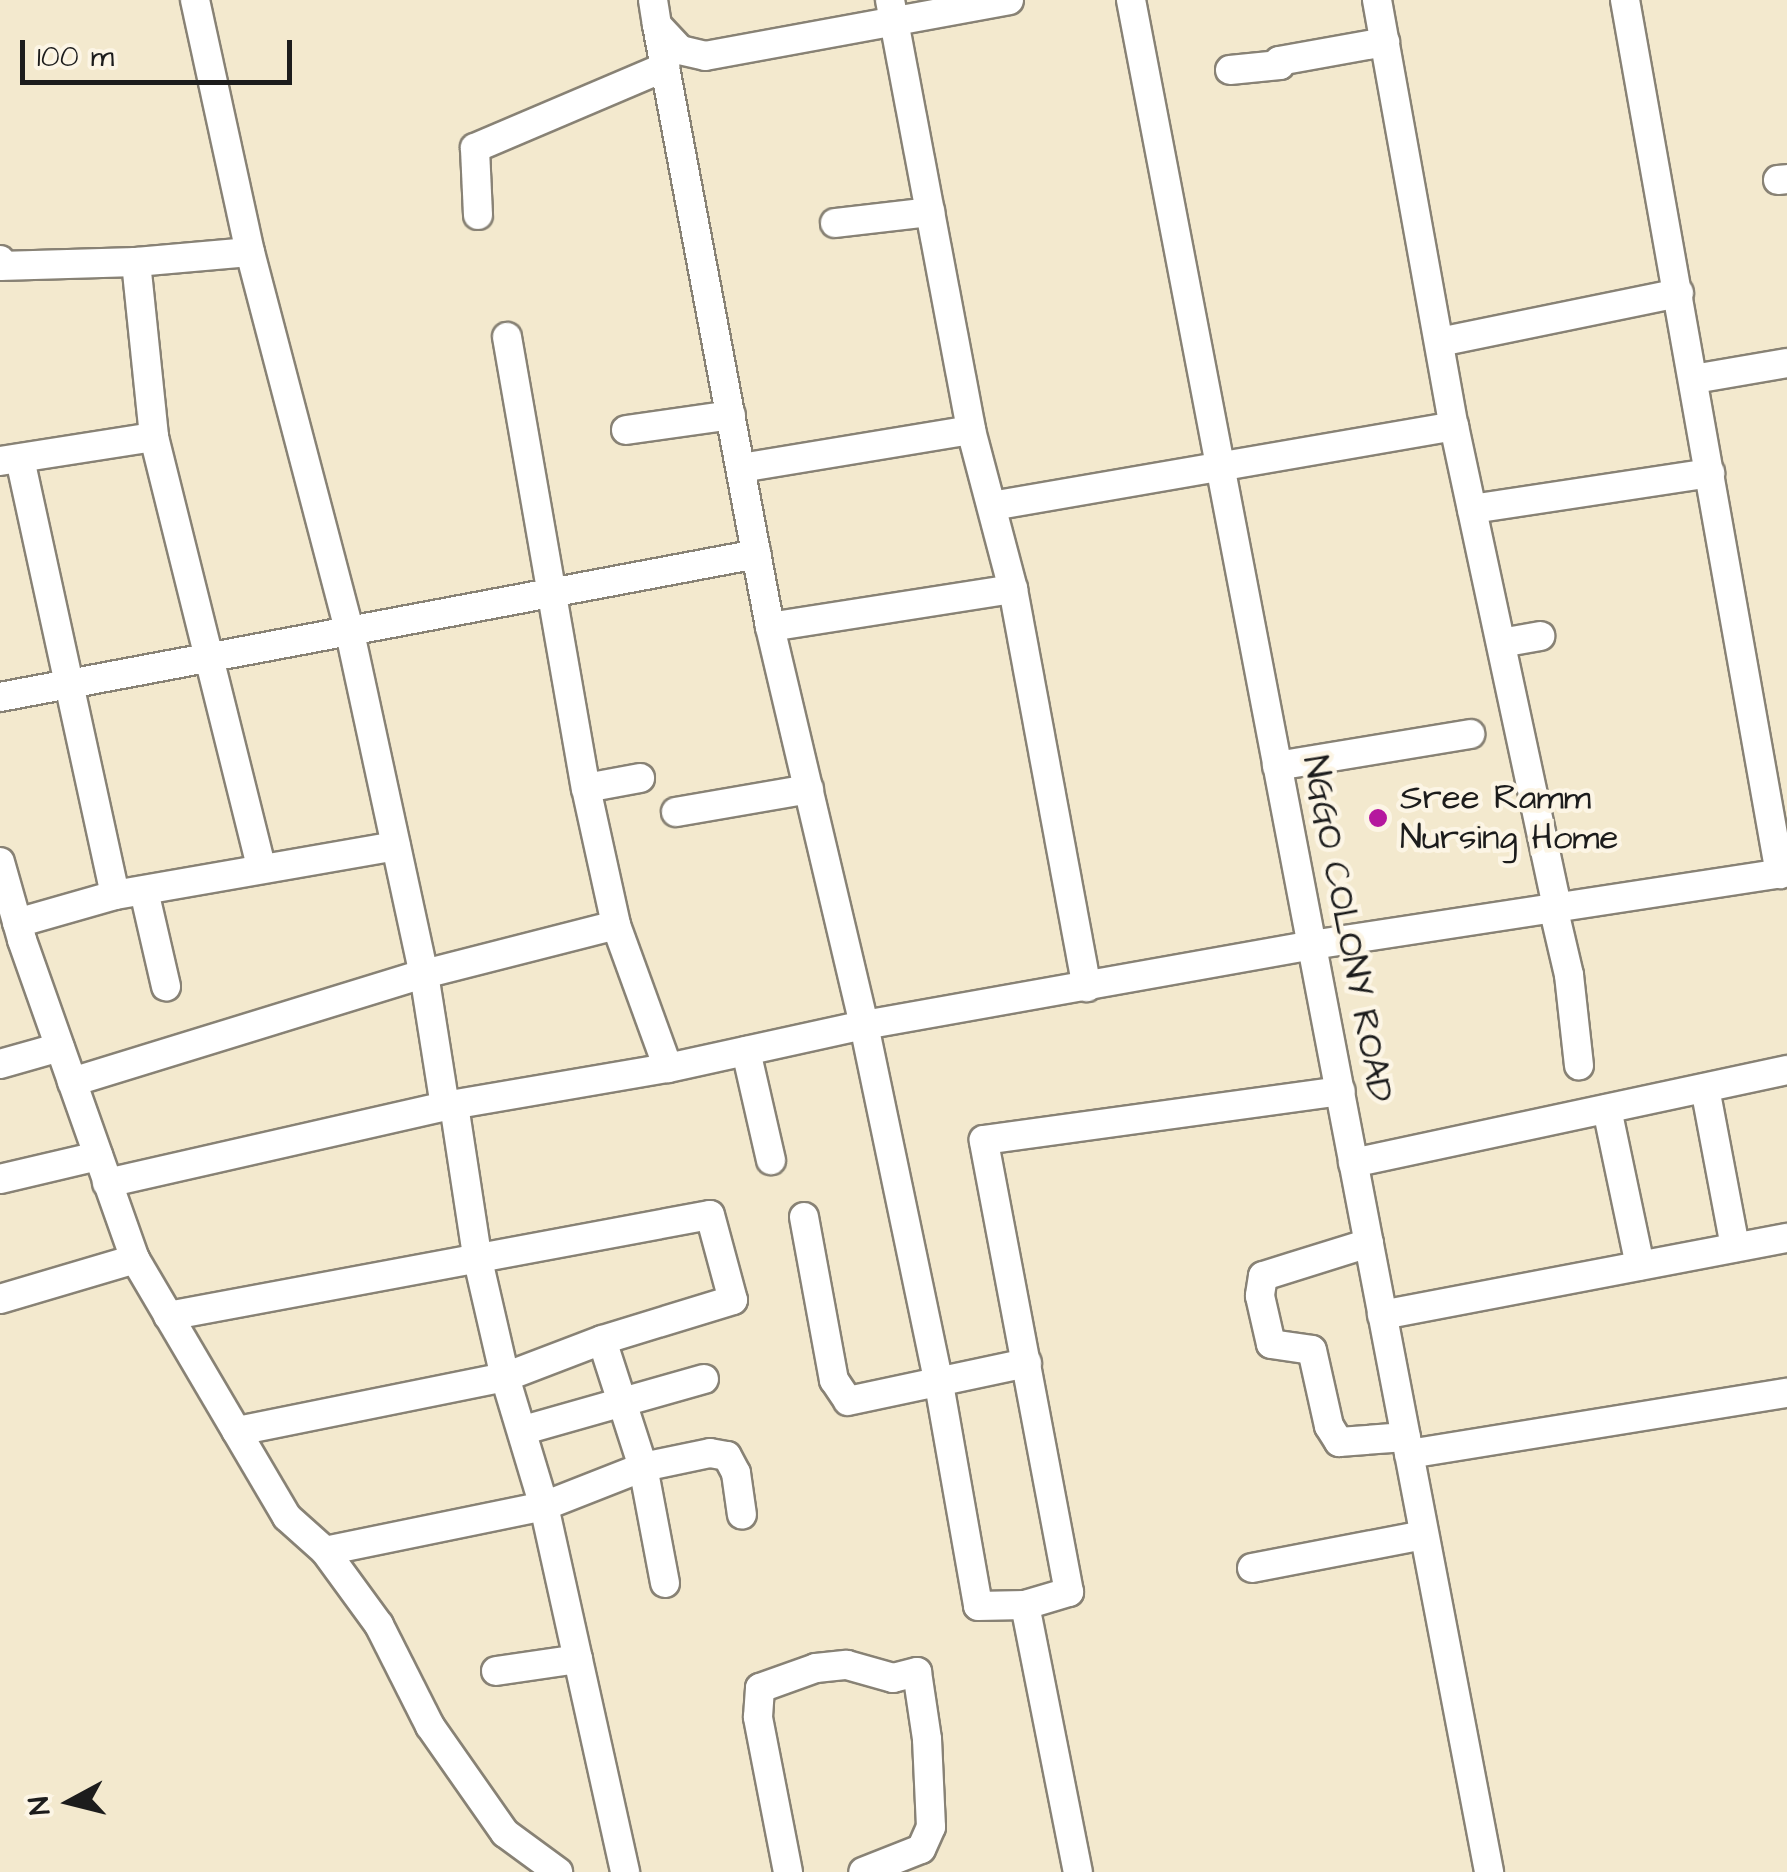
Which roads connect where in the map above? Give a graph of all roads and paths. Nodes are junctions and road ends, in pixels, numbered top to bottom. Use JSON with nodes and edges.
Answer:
{"nodes":[{"id":1,"x":195,"y":0,"type":"edge"},
{"id":2,"x":1009,"y":0,"type":"edge"},
{"id":3,"x":1131,"y":0,"type":"edge"},
{"id":4,"x":1377,"y":0,"type":"edge"},
{"id":5,"x":1625,"y":0,"type":"edge"},
{"id":6,"x":892,"y":11,"type":"edge"},
{"id":7,"x":655,"y":12,"type":"edge"},
{"id":8,"x":1384,"y":42,"type":"junction"},
{"id":9,"x":665,"y":67,"type":"junction"},
{"id":10,"x":1230,"y":70,"type":"dead end"},
{"id":11,"x":930,"y":212,"type":"junction"},
{"id":12,"x":478,"y":215,"type":"dead end"},
{"id":13,"x":835,"y":222,"type":"dead end"},
{"id":14,"x":250,"y":252,"type":"junction"},
{"id":15,"x":136,"y":262,"type":"junction"},
{"id":16,"x":0,"y":263,"type":"edge"},
{"id":17,"x":1679,"y":293,"type":"junction"},
{"id":18,"x":507,"y":336,"type":"dead end"},
{"id":19,"x":1440,"y":342,"type":"junction"},
{"id":20,"x":1787,"y":363,"type":"edge"},
{"id":21,"x":1694,"y":378,"type":"junction"},
{"id":22,"x":731,"y":416,"type":"junction"},
{"id":23,"x":1454,"y":426,"type":"junction"},
{"id":24,"x":626,"y":430,"type":"dead end"},
{"id":25,"x":971,"y":430,"type":"junction"},
{"id":26,"x":154,"y":437,"type":"junction"},
{"id":27,"x":10,"y":460,"type":"edge"},
{"id":28,"x":1220,"y":464,"type":"junction"},
{"id":29,"x":740,"y":468,"type":"junction"},
{"id":30,"x":1710,"y":473,"type":"junction"},
{"id":31,"x":992,"y":506,"type":"junction"},
{"id":32,"x":1472,"y":509,"type":"junction"},
{"id":33,"x":756,"y":554,"type":"junction"},
{"id":34,"x":1013,"y":588,"type":"junction"},
{"id":35,"x":553,"y":594,"type":"junction"},
{"id":36,"x":770,"y":628,"type":"junction"},
{"id":37,"x":350,"y":633,"type":"junction"},
{"id":38,"x":1540,"y":636,"type":"dead end"},
{"id":39,"x":1501,"y":642,"type":"junction"},
{"id":40,"x":210,"y":656,"type":"junction"},
{"id":41,"x":68,"y":683,"type":"junction"},
{"id":42,"x":0,"y":697,"type":"edge"},
{"id":43,"x":1470,"y":734,"type":"dead end"},
{"id":44,"x":1278,"y":766,"type":"junction"},
{"id":45,"x":640,"y":778,"type":"dead end"},
{"id":46,"x":586,"y":788,"type":"junction"},
{"id":47,"x":808,"y":789,"type":"junction"},
{"id":48,"x":676,"y":812,"type":"dead end"},
{"id":49,"x":396,"y":846,"type":"junction"},
{"id":50,"x":0,"y":862,"type":"edge"},
{"id":51,"x":262,"y":868,"type":"junction"},
{"id":52,"x":1783,"y":873,"type":"edge"},
{"id":53,"x":144,"y":892,"type":"junction"},
{"id":54,"x":115,"y":895,"type":"junction"},
{"id":55,"x":1556,"y":911,"type":"junction"},
{"id":56,"x":616,"y":925,"type":"junction"},
{"id":57,"x":13,"y":936,"type":"edge"},
{"id":58,"x":1312,"y":945,"type":"junction"},
{"id":59,"x":424,"y":974,"type":"junction"},
{"id":60,"x":166,"y":986,"type":"dead end"},
{"id":61,"x":1087,"y":987,"type":"junction"},
{"id":62,"x":864,"y":1025,"type":"junction"},
{"id":63,"x":60,"y":1048,"type":"junction"},
{"id":64,"x":746,"y":1051,"type":"junction"},
{"id":65,"x":0,"y":1064,"type":"edge"},
{"id":66,"x":1578,"y":1066,"type":"dead end"},
{"id":67,"x":668,"y":1068,"type":"junction"},
{"id":68,"x":1787,"y":1070,"type":"edge"},
{"id":69,"x":72,"y":1082,"type":"junction"},
{"id":70,"x":1705,"y":1088,"type":"junction"},
{"id":71,"x":1341,"y":1091,"type":"junction"},
{"id":72,"x":449,"y":1106,"type":"junction"},
{"id":73,"x":1607,"y":1109,"type":"junction"},
{"id":74,"x":770,"y":1160,"type":"dead end"},
{"id":75,"x":1353,"y":1163,"type":"junction"},
{"id":76,"x":103,"y":1169,"type":"junction"},
{"id":77,"x":0,"y":1179,"type":"edge"},
{"id":78,"x":804,"y":1216,"type":"dead end"},
{"id":79,"x":1787,"y":1238,"type":"edge"},
{"id":80,"x":1368,"y":1243,"type":"junction"},
{"id":81,"x":1735,"y":1248,"type":"junction"},
{"id":82,"x":476,"y":1256,"type":"junction"},
{"id":83,"x":134,"y":1259,"type":"junction"},
{"id":84,"x":1640,"y":1266,"type":"junction"},
{"id":85,"x":0,"y":1299,"type":"edge"},
{"id":86,"x":168,"y":1316,"type":"junction"},
{"id":87,"x":1382,"y":1316,"type":"junction"},
{"id":88,"x":602,"y":1340,"type":"junction"},
{"id":89,"x":1027,"y":1363,"type":"junction"},
{"id":90,"x":506,"y":1377,"type":"junction"},
{"id":91,"x":704,"y":1378,"type":"dead end"},
{"id":92,"x":939,"y":1384,"type":"junction"},
{"id":93,"x":1787,"y":1393,"type":"edge"},
{"id":94,"x":624,"y":1402,"type":"junction"},
{"id":95,"x":524,"y":1430,"type":"junction"},
{"id":96,"x":236,"y":1432,"type":"junction"},
{"id":97,"x":1407,"y":1446,"type":"junction"},
{"id":98,"x":643,"y":1467,"type":"junction"},
{"id":99,"x":544,"y":1506,"type":"junction"},
{"id":100,"x":742,"y":1514,"type":"dead end"},
{"id":101,"x":1424,"y":1535,"type":"junction"},
{"id":102,"x":325,"y":1551,"type":"junction"},
{"id":103,"x":1252,"y":1568,"type":"dead end"},
{"id":104,"x":665,"y":1583,"type":"dead end"},
{"id":105,"x":1025,"y":1605,"type":"junction"},
{"id":106,"x":578,"y":1659,"type":"junction"},
{"id":107,"x":496,"y":1671,"type":"dead end"},
{"id":108,"x":558,"y":1872,"type":"edge"},
{"id":109,"x":625,"y":1872,"type":"edge"},
{"id":110,"x":788,"y":1872,"type":"edge"},
{"id":111,"x":863,"y":1872,"type":"edge"},
{"id":112,"x":1078,"y":1872,"type":"edge"},
{"id":113,"x":1489,"y":1872,"type":"edge"}],
"edges":[{"from":1,"to":14,"type":"street"},
{"from":2,"to":6,"type":"street"},
{"from":3,"to":28,"type":"street","name":"NGGO COLONY ROAD"},
{"from":4,"to":8,"type":"street"},
{"from":5,"to":17,"type":"street"},
{"from":6,"to":7,"type":"street"},
{"from":6,"to":11,"type":"street"},
{"from":7,"to":9,"type":"street"},
{"from":8,"to":10,"type":"street"},
{"from":8,"to":19,"type":"street"},
{"from":9,"to":12,"type":"street"},
{"from":9,"to":22,"type":"street"},
{"from":11,"to":13,"type":"street"},
{"from":11,"to":25,"type":"street"},
{"from":14,"to":15,"type":"street"},
{"from":14,"to":37,"type":"street"},
{"from":15,"to":16,"type":"street"},
{"from":15,"to":26,"type":"street"},
{"from":17,"to":19,"type":"street"},
{"from":17,"to":21,"type":"street"},
{"from":18,"to":35,"type":"street"},
{"from":19,"to":23,"type":"street"},
{"from":20,"to":21,"type":"street"},
{"from":21,"to":30,"type":"street"},
{"from":22,"to":24,"type":"street"},
{"from":22,"to":29,"type":"street"},
{"from":23,"to":28,"type":"street"},
{"from":23,"to":32,"type":"street"},
{"from":25,"to":29,"type":"street"},
{"from":25,"to":31,"type":"street"},
{"from":26,"to":27,"type":"street"},
{"from":26,"to":40,"type":"street"},
{"from":27,"to":41,"type":"street"},
{"from":28,"to":31,"type":"street"},
{"from":28,"to":44,"type":"street","name":"NGGO COLONY ROAD"},
{"from":29,"to":33,"type":"street"},
{"from":30,"to":32,"type":"street"},
{"from":30,"to":52,"type":"street"},
{"from":31,"to":34,"type":"street"},
{"from":32,"to":39,"type":"street"},
{"from":33,"to":35,"type":"street"},
{"from":33,"to":36,"type":"street"},
{"from":34,"to":36,"type":"street"},
{"from":34,"to":61,"type":"street"},
{"from":35,"to":37,"type":"street"},
{"from":35,"to":46,"type":"street"},
{"from":36,"to":47,"type":"street"},
{"from":37,"to":40,"type":"street"},
{"from":37,"to":49,"type":"street"},
{"from":38,"to":39,"type":"street"},
{"from":39,"to":55,"type":"street"},
{"from":40,"to":41,"type":"street"},
{"from":40,"to":51,"type":"street"},
{"from":41,"to":42,"type":"street"},
{"from":41,"to":54,"type":"street"},
{"from":43,"to":44,"type":"street"},
{"from":44,"to":58,"type":"street","name":"NGGO COLONY ROAD"},
{"from":45,"to":46,"type":"street"},
{"from":46,"to":56,"type":"street"},
{"from":47,"to":48,"type":"street"},
{"from":47,"to":62,"type":"street"},
{"from":49,"to":51,"type":"street"},
{"from":49,"to":59,"type":"street"},
{"from":50,"to":57,"type":"street"},
{"from":51,"to":53,"type":"street"},
{"from":52,"to":55,"type":"street"},
{"from":53,"to":54,"type":"street"},
{"from":53,"to":60,"type":"street"},
{"from":54,"to":57,"type":"street"},
{"from":55,"to":58,"type":"street"},
{"from":55,"to":66,"type":"street"},
{"from":56,"to":59,"type":"street"},
{"from":56,"to":67,"type":"street"},
{"from":57,"to":63,"type":"street"},
{"from":58,"to":61,"type":"street"},
{"from":58,"to":71,"type":"street","name":"NGGO COLONY ROAD"},
{"from":59,"to":69,"type":"street"},
{"from":59,"to":72,"type":"street"},
{"from":61,"to":62,"type":"street"},
{"from":62,"to":64,"type":"street"},
{"from":62,"to":92,"type":"street"},
{"from":63,"to":65,"type":"street"},
{"from":63,"to":69,"type":"street"},
{"from":64,"to":67,"type":"street"},
{"from":64,"to":74,"type":"street"},
{"from":67,"to":72,"type":"street"},
{"from":68,"to":70,"type":"street"},
{"from":69,"to":76,"type":"street"},
{"from":70,"to":73,"type":"street"},
{"from":70,"to":81,"type":"street"},
{"from":71,"to":75,"type":"street","name":"NGGO COLONY ROAD"},
{"from":71,"to":89,"type":"street"},
{"from":72,"to":76,"type":"street"},
{"from":72,"to":82,"type":"street"},
{"from":73,"to":75,"type":"street"},
{"from":73,"to":84,"type":"street"},
{"from":75,"to":80,"type":"street","name":"NGGO COLONY ROAD"},
{"from":76,"to":77,"type":"street"},
{"from":76,"to":83,"type":"street"},
{"from":78,"to":92,"type":"street"},
{"from":79,"to":81,"type":"street"},
{"from":80,"to":87,"type":"street","name":"NGGO COLONY ROAD"},
{"from":80,"to":97,"type":"street"},
{"from":81,"to":84,"type":"street"},
{"from":82,"to":86,"type":"street"},
{"from":82,"to":88,"type":"street"},
{"from":82,"to":90,"type":"street"},
{"from":83,"to":85,"type":"street"},
{"from":83,"to":86,"type":"street"},
{"from":84,"to":87,"type":"street"},
{"from":86,"to":96,"type":"street"},
{"from":87,"to":97,"type":"street","name":"NGGO COLONY ROAD"},
{"from":88,"to":90,"type":"street"},
{"from":88,"to":94,"type":"street"},
{"from":89,"to":92,"type":"street"},
{"from":89,"to":105,"type":"street"},
{"from":90,"to":95,"type":"street"},
{"from":90,"to":96,"type":"street"},
{"from":91,"to":94,"type":"street"},
{"from":92,"to":105,"type":"street"},
{"from":93,"to":97,"type":"street"},
{"from":94,"to":95,"type":"street"},
{"from":94,"to":98,"type":"street"},
{"from":95,"to":99,"type":"street"},
{"from":96,"to":102,"type":"street"},
{"from":97,"to":101,"type":"street","name":"NGGO COLONY ROAD"},
{"from":98,"to":99,"type":"street"},
{"from":98,"to":100,"type":"street"},
{"from":98,"to":104,"type":"street"},
{"from":99,"to":102,"type":"street"},
{"from":99,"to":106,"type":"street"},
{"from":101,"to":103,"type":"street"},
{"from":101,"to":113,"type":"street","name":"NGGO COLONY ROAD"},
{"from":102,"to":108,"type":"street"},
{"from":105,"to":112,"type":"street"},
{"from":106,"to":107,"type":"street"},
{"from":106,"to":109,"type":"street"},
{"from":110,"to":111,"type":"street"}]}
